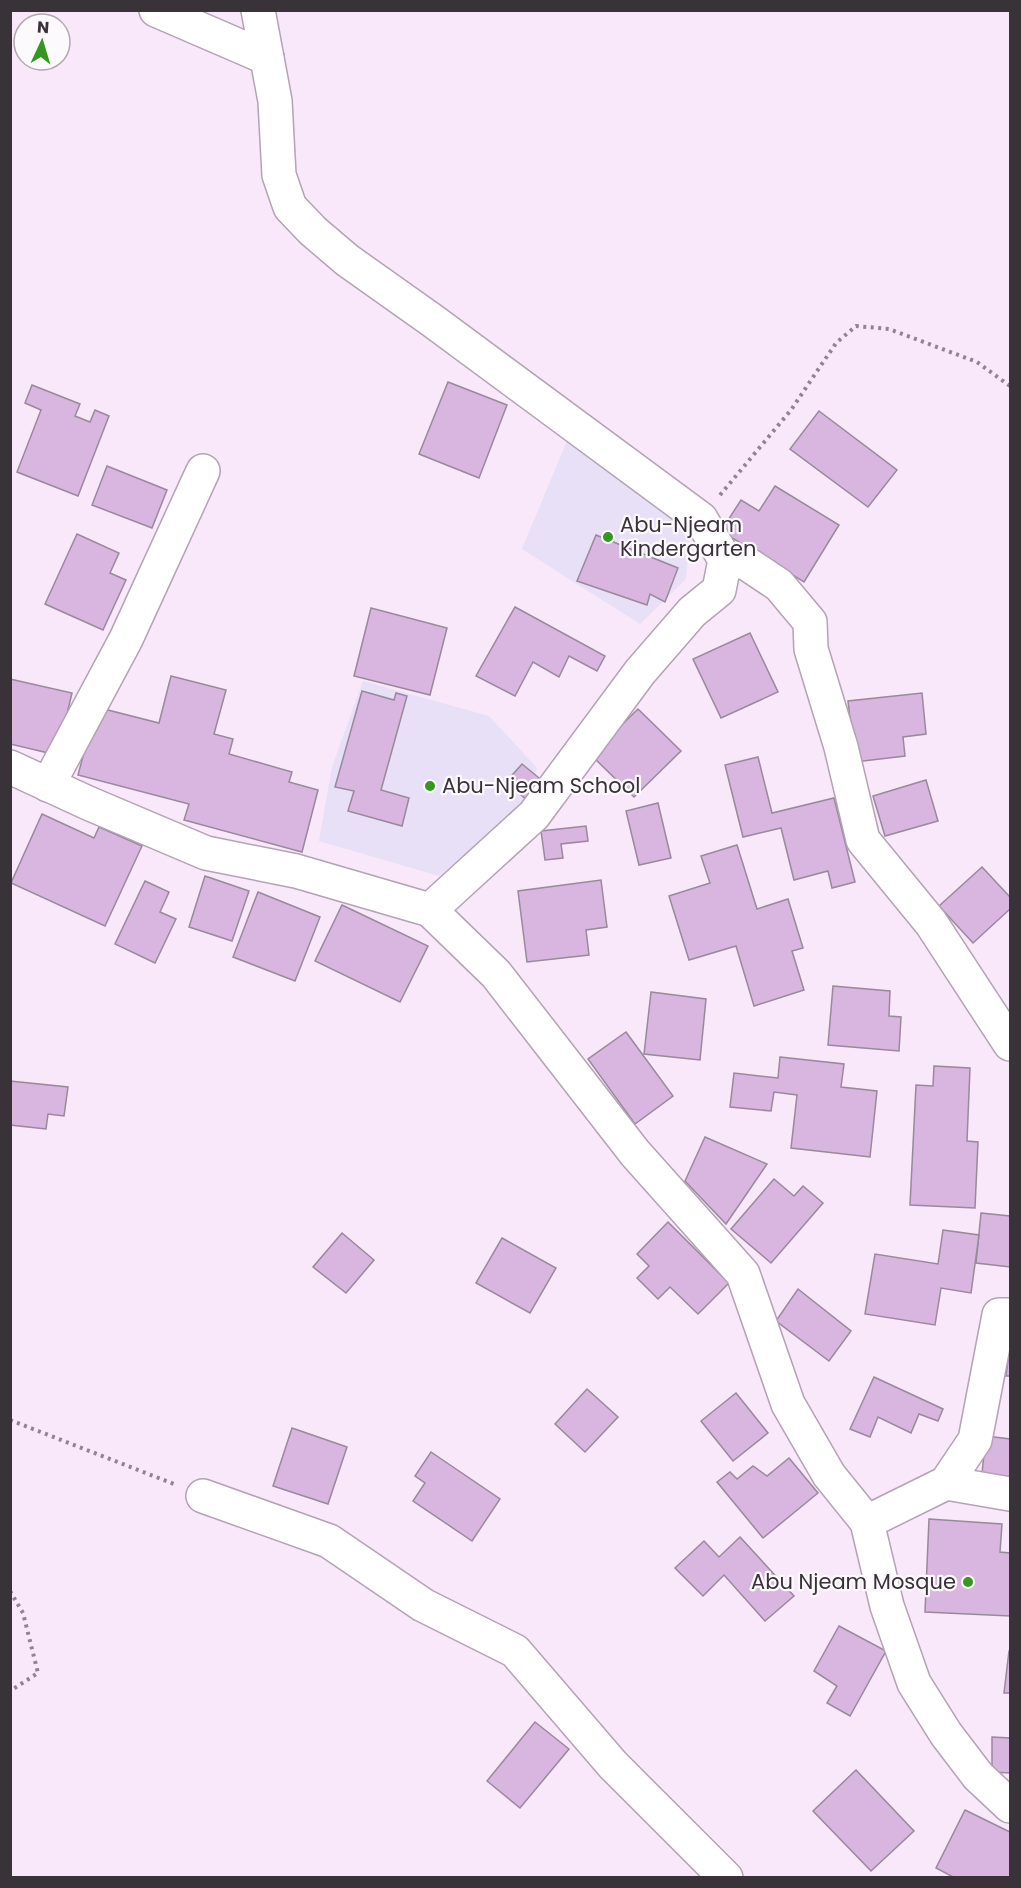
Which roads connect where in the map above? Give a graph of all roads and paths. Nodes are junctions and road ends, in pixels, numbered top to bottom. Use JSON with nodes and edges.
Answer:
{"nodes":[{"id":1,"x":156,"y":10,"type":"edge"},
{"id":2,"x":258,"y":10,"type":"edge"},
{"id":3,"x":267,"y":58,"type":"junction"},
{"id":4,"x":1011,"y":386,"type":"edge"},
{"id":5,"x":203,"y":471,"type":"dead end"},
{"id":6,"x":701,"y":519,"type":"junction"},
{"id":7,"x":725,"y":560,"type":"junction"},
{"id":8,"x":10,"y":767,"type":"edge"},
{"id":9,"x":48,"y":785,"type":"junction"},
{"id":10,"x":430,"y":910,"type":"junction"},
{"id":11,"x":1011,"y":1044,"type":"edge"},
{"id":12,"x":1011,"y":1315,"type":"edge"},
{"id":13,"x":10,"y":1420,"type":"edge"},
{"id":14,"x":946,"y":1483,"type":"junction"},
{"id":15,"x":1011,"y":1494,"type":"edge"},
{"id":16,"x":203,"y":1496,"type":"joint"},
{"id":17,"x":867,"y":1522,"type":"junction"},
{"id":18,"x":10,"y":1591,"type":"edge"},
{"id":19,"x":10,"y":1691,"type":"edge"},
{"id":20,"x":1011,"y":1806,"type":"edge"},
{"id":21,"x":726,"y":1878,"type":"edge"}],
"edges":[{"from":1,"to":3,"type":"street"},
{"from":2,"to":3,"type":"street"},
{"from":3,"to":6,"type":"street"},
{"from":4,"to":6,"type":"path"},
{"from":5,"to":9,"type":"street"},
{"from":6,"to":7,"type":"street"},
{"from":7,"to":10,"type":"street"},
{"from":7,"to":11,"type":"street"},
{"from":8,"to":9,"type":"street"},
{"from":9,"to":10,"type":"street"},
{"from":10,"to":17,"type":"street"},
{"from":12,"to":14,"type":"street"},
{"from":13,"to":16,"type":"path"},
{"from":14,"to":15,"type":"street"},
{"from":14,"to":17,"type":"street"},
{"from":16,"to":21,"type":"street"},
{"from":17,"to":20,"type":"street"},
{"from":18,"to":19,"type":"path"}]}
